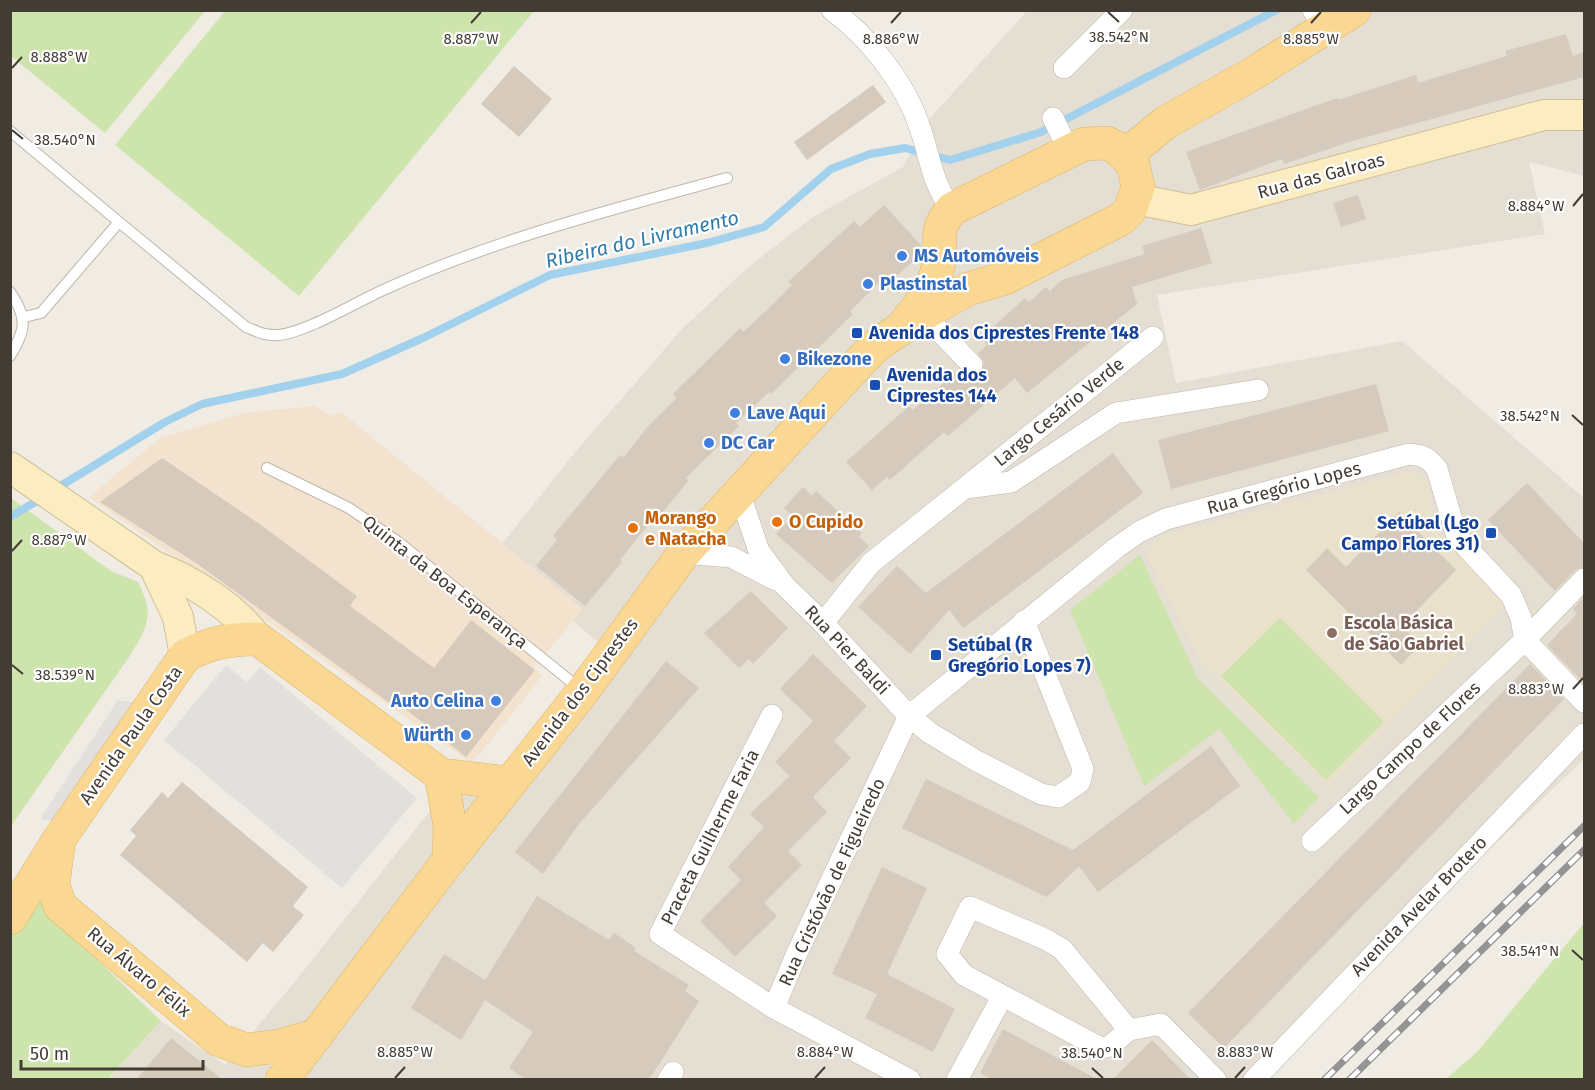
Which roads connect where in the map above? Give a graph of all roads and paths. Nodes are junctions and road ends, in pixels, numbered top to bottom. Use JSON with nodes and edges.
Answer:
{"nodes":[{"id":1,"x":832,"y":10,"type":"edge"},
{"id":2,"x":1122,"y":10,"type":"edge"},
{"id":3,"x":1354,"y":10,"type":"edge"},
{"id":4,"x":1318,"y":18,"type":"edge"},
{"id":5,"x":1064,"y":68,"type":"dead end"},
{"id":6,"x":1584,"y":115,"type":"edge"},
{"id":7,"x":1505,"y":126,"type":"junction"},
{"id":8,"x":10,"y":131,"type":"edge"},
{"id":9,"x":1584,"y":137,"type":"edge"},
{"id":10,"x":1126,"y":155,"type":"junction"},
{"id":11,"x":728,"y":177,"type":"dead end"},
{"id":12,"x":1136,"y":199,"type":"junction"},
{"id":13,"x":952,"y":209,"type":"junction"},
{"id":14,"x":119,"y":222,"type":"junction"},
{"id":15,"x":940,"y":255,"type":"junction"},
{"id":16,"x":985,"y":284,"type":"junction"},
{"id":17,"x":10,"y":292,"type":"edge"},
{"id":18,"x":24,"y":317,"type":"junction"},
{"id":19,"x":913,"y":320,"type":"junction"},
{"id":20,"x":1153,"y":337,"type":"dead end"},
{"id":21,"x":10,"y":356,"type":"edge"},
{"id":22,"x":972,"y":366,"type":"dead end"},
{"id":23,"x":1258,"y":390,"type":"dead end"},
{"id":24,"x":267,"y":468,"type":"dead end"},
{"id":25,"x":19,"y":474,"type":"edge"},
{"id":26,"x":965,"y":488,"type":"junction"},
{"id":27,"x":739,"y":492,"type":"junction"},
{"id":28,"x":684,"y":553,"type":"junction"},
{"id":29,"x":154,"y":566,"type":"junction"},
{"id":30,"x":1584,"y":579,"type":"edge"},
{"id":31,"x":784,"y":585,"type":"junction"},
{"id":32,"x":1024,"y":621,"type":"junction"},
{"id":33,"x":823,"y":622,"type":"junction"},
{"id":34,"x":258,"y":639,"type":"junction"},
{"id":35,"x":1525,"y":640,"type":"junction"},
{"id":36,"x":185,"y":657,"type":"junction"},
{"id":37,"x":583,"y":691,"type":"junction"},
{"id":38,"x":1584,"y":702,"type":"edge"},
{"id":39,"x":772,"y":715,"type":"dead end"},
{"id":40,"x":909,"y":716,"type":"junction"},
{"id":41,"x":1584,"y":734,"type":"edge"},
{"id":42,"x":441,"y":775,"type":"junction"},
{"id":43,"x":510,"y":783,"type":"junction"},
{"id":44,"x":58,"y":841,"type":"junction"},
{"id":45,"x":1312,"y":841,"type":"dead end"},
{"id":46,"x":449,"y":860,"type":"junction"},
{"id":47,"x":10,"y":918,"type":"edge"},
{"id":48,"x":1002,"y":997,"type":"junction"},
{"id":49,"x":774,"y":1008,"type":"junction"},
{"id":50,"x":1129,"y":1030,"type":"junction"},
{"id":51,"x":317,"y":1035,"type":"junction"},
{"id":52,"x":282,"y":1080,"type":"edge"},
{"id":53,"x":910,"y":1080,"type":"edge"},
{"id":54,"x":957,"y":1080,"type":"edge"},
{"id":55,"x":1216,"y":1080,"type":"edge"},
{"id":56,"x":1254,"y":1080,"type":"edge"}],
"edges":[{"from":1,"to":13,"type":"street"},
{"from":2,"to":5,"type":"street"},
{"from":3,"to":4,"type":"main road"},
{"from":4,"to":10,"type":"main road"},
{"from":6,"to":7,"type":"main road","name":"Rua das Galroas"},
{"from":7,"to":9,"type":"main road","name":"Rua das Galroas"},
{"from":7,"to":12,"type":"main road","name":"Rua das Galroas"},
{"from":8,"to":14,"type":"lane"},
{"from":10,"to":12,"type":"main road"},
{"from":10,"to":13,"type":"main road"},
{"from":11,"to":14,"type":"lane"},
{"from":12,"to":16,"type":"main road","name":"Avenida dos Ciprestes"},
{"from":13,"to":15,"type":"main road","name":"Avenida dos Ciprestes"},
{"from":14,"to":18,"type":"lane"},
{"from":15,"to":16,"type":"main road"},
{"from":15,"to":19,"type":"main road","name":"Avenida dos Ciprestes"},
{"from":16,"to":19,"type":"main road","name":"Avenida dos Ciprestes"},
{"from":17,"to":18,"type":"lane"},
{"from":18,"to":21,"type":"lane"},
{"from":19,"to":22,"type":"street"},
{"from":19,"to":27,"type":"main road","name":"Avenida dos Ciprestes"},
{"from":20,"to":26,"type":"street","name":"Largo Cesário Verde"},
{"from":23,"to":26,"type":"street","name":"Largo Cesário Verde"},
{"from":24,"to":37,"type":"lane","name":"Quinta da Boa Esperança"},
{"from":25,"to":29,"type":"main road"},
{"from":26,"to":33,"type":"street","name":"Largo Cesário Verde"},
{"from":27,"to":28,"type":"main road","name":"Avenida dos Ciprestes"},
{"from":27,"to":31,"type":"street","name":"Rua Pier Baldi"},
{"from":28,"to":31,"type":"street","name":"Rua Pier Baldi"},
{"from":28,"to":37,"type":"main road","name":"Avenida dos Ciprestes"},
{"from":29,"to":34,"type":"main road"},
{"from":29,"to":36,"type":"main road"},
{"from":30,"to":35,"type":"street","name":"Largo Campo de Flores"},
{"from":31,"to":33,"type":"street","name":"Rua Pier Baldi"},
{"from":32,"to":35,"type":"street","name":"Rua Gregório Lopes"},
{"from":32,"to":40,"type":"street","name":"Rua Gregório Lopes"},
{"from":32,"to":40,"type":"street","name":"Rua Pier Baldi"},
{"from":33,"to":40,"type":"street","name":"Rua Pier Baldi"},
{"from":34,"to":36,"type":"main road","name":"Avenida Paula Costa"},
{"from":34,"to":42,"type":"main road"},
{"from":35,"to":38,"type":"street","name":"Rua Gregório Lopes"},
{"from":35,"to":45,"type":"street","name":"Largo Campo de Flores"},
{"from":36,"to":44,"type":"main road","name":"Avenida Paula Costa"},
{"from":37,"to":43,"type":"main road","name":"Avenida dos Ciprestes"},
{"from":39,"to":49,"type":"street","name":"Praceta Guilherme Faria"},
{"from":40,"to":49,"type":"street","name":"Rua Cristóvão de Figueiredo"},
{"from":41,"to":56,"type":"street","name":"Avenida Avelar Brotero"},
{"from":42,"to":43,"type":"main road"},
{"from":42,"to":46,"type":"main road"},
{"from":43,"to":46,"type":"main road","name":"Avenida dos Ciprestes"},
{"from":44,"to":47,"type":"main road","name":"Avenida Paula Costa"},
{"from":44,"to":51,"type":"main road","name":"Rua Álvaro Félix"},
{"from":46,"to":51,"type":"main road","name":"Avenida dos Ciprestes"},
{"from":48,"to":50,"type":"street"},
{"from":48,"to":50,"type":"street"},
{"from":48,"to":54,"type":"street"},
{"from":49,"to":53,"type":"street","name":"Rua Cristóvão de Figueiredo"},
{"from":50,"to":55,"type":"street"},
{"from":51,"to":52,"type":"main road","name":"Avenida dos Ciprestes"}]}
